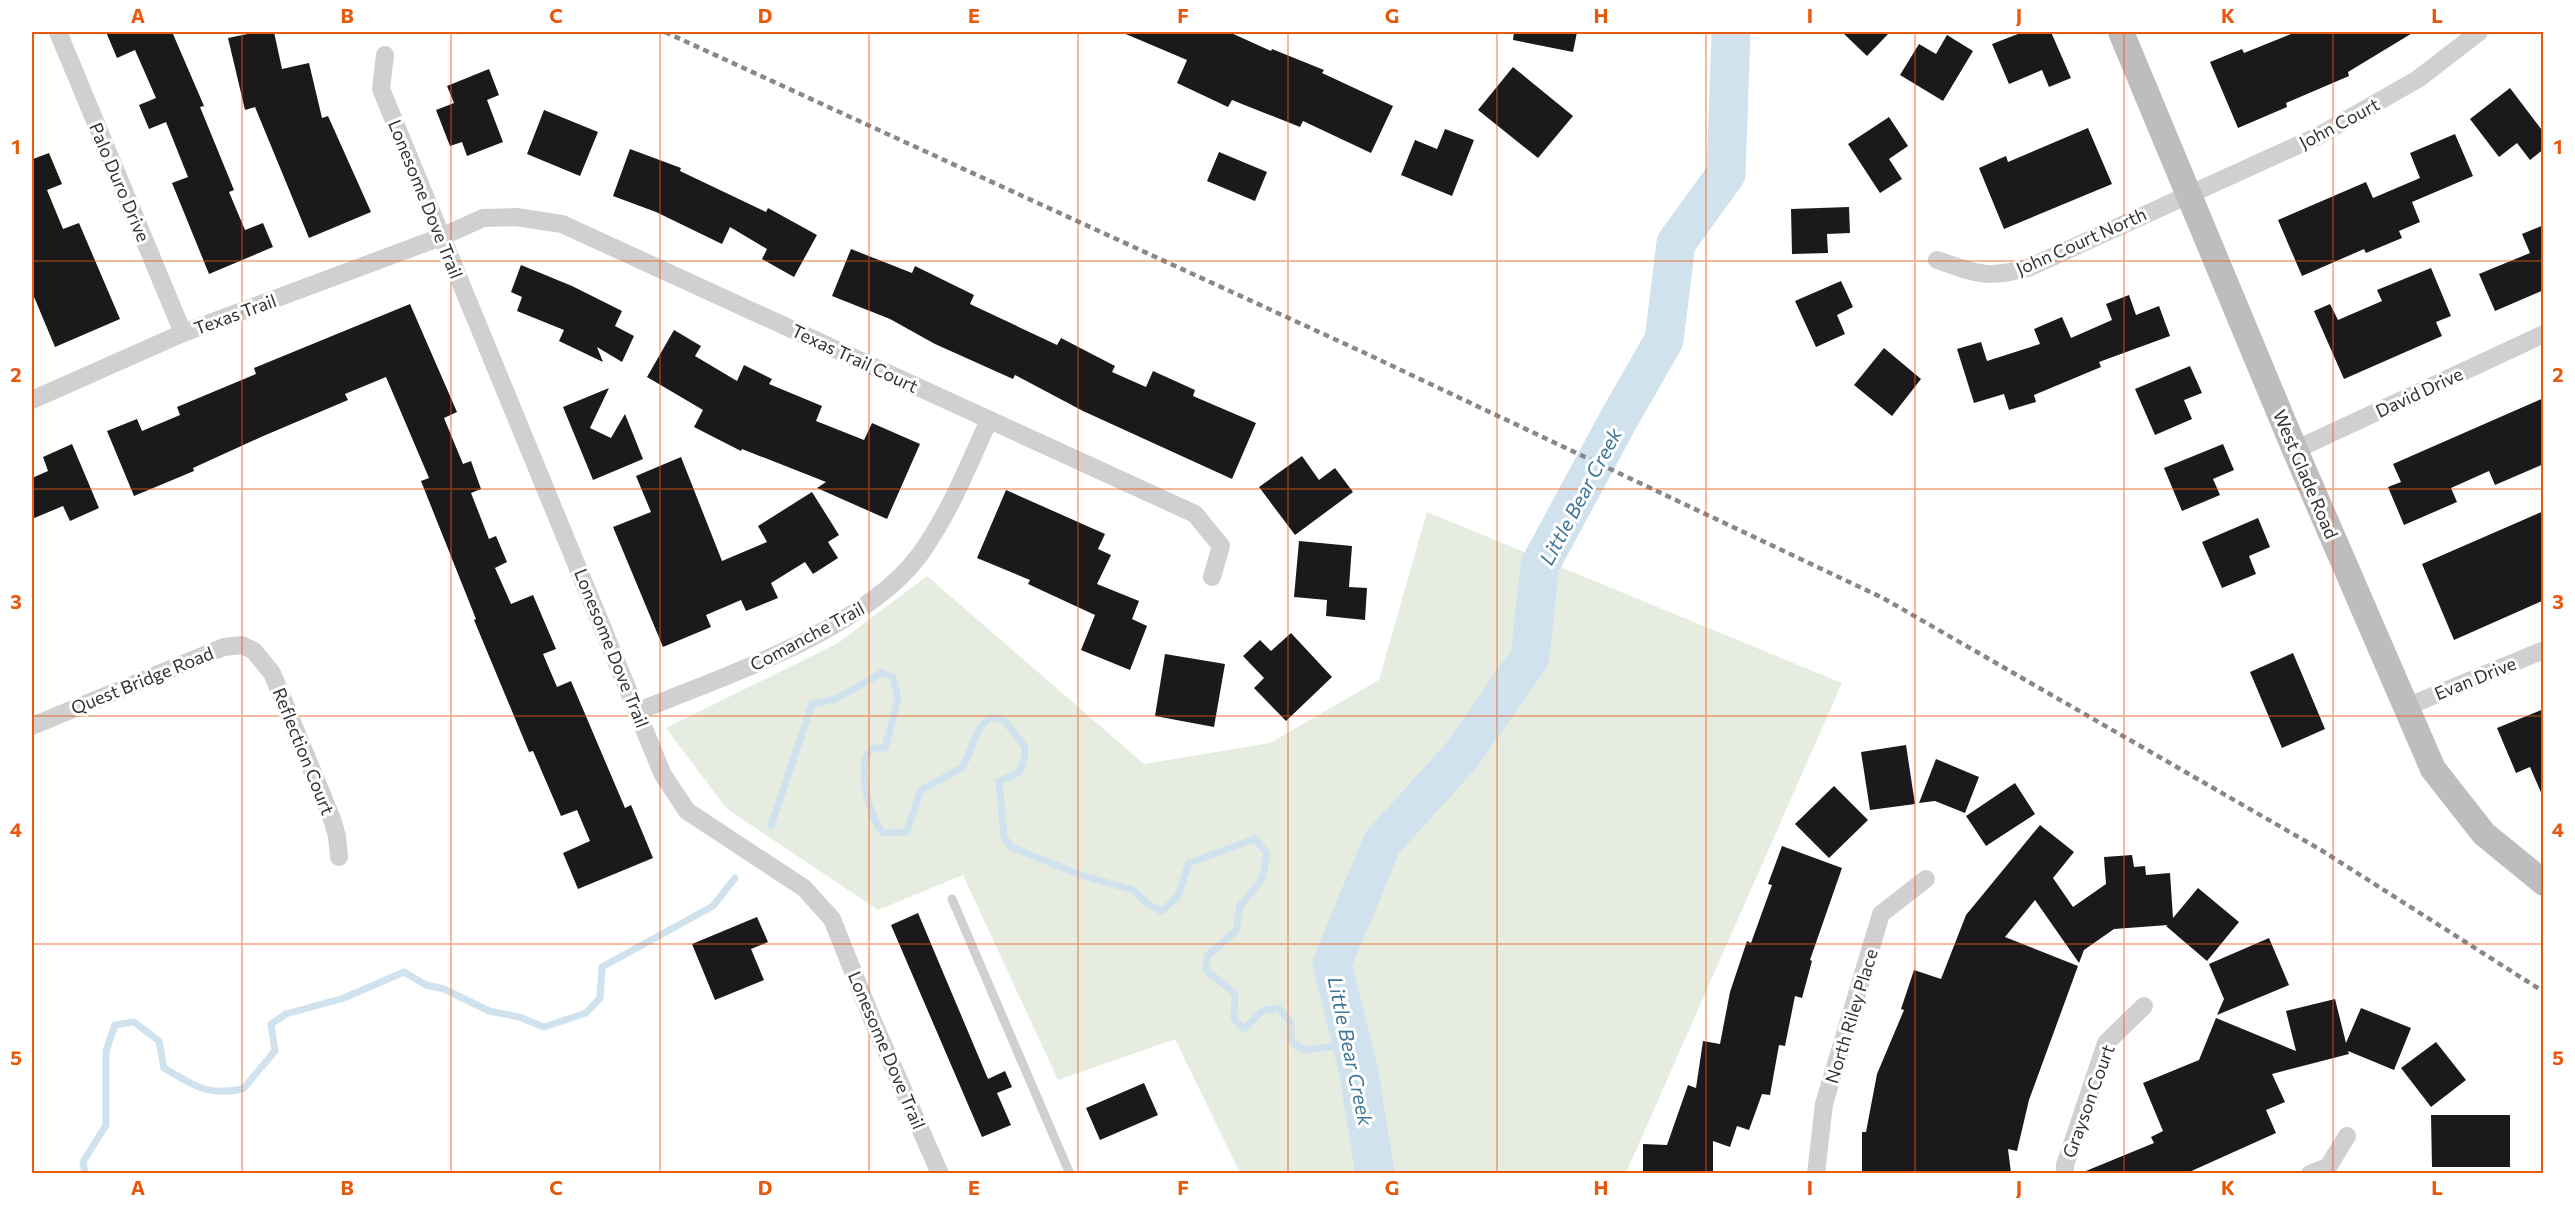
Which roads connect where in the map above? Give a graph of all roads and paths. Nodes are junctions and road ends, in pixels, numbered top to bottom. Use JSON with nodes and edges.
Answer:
{"nodes":[{"id":1,"x":58,"y":32,"type":"edge"},
{"id":2,"x":2121,"y":32,"type":"edge"},
{"id":3,"x":2479,"y":32,"type":"edge"},
{"id":4,"x":385,"y":55,"type":"dead end"},
{"id":5,"x":2188,"y":194,"type":"junction"},
{"id":6,"x":441,"y":237,"type":"junction"},
{"id":7,"x":1937,"y":260,"type":"dead end"},
{"id":8,"x":183,"y":333,"type":"junction"},
{"id":9,"x":2544,"y":334,"type":"edge"},
{"id":10,"x":32,"y":400,"type":"edge"},
{"id":11,"x":989,"y":420,"type":"junction"},
{"id":12,"x":2295,"y":450,"type":"junction"},
{"id":13,"x":1212,"y":577,"type":"dead end"},
{"id":14,"x":2544,"y":650,"type":"edge"},
{"id":15,"x":254,"y":651,"type":"joint"},
{"id":16,"x":2406,"y":706,"type":"junction"},
{"id":17,"x":638,"y":711,"type":"junction"},
{"id":18,"x":32,"y":726,"type":"edge"},
{"id":19,"x":339,"y":857,"type":"dead end"},
{"id":20,"x":1926,"y":879,"type":"dead end"},
{"id":21,"x":2544,"y":882,"type":"edge"},
{"id":22,"x":952,"y":899,"type":"dead end"},
{"id":23,"x":2144,"y":1006,"type":"dead end"},
{"id":24,"x":2348,"y":1136,"type":"dead end"},
{"id":25,"x":940,"y":1173,"type":"edge"},
{"id":26,"x":1070,"y":1173,"type":"edge"},
{"id":27,"x":1816,"y":1173,"type":"edge"},
{"id":28,"x":2066,"y":1173,"type":"edge"},
{"id":29,"x":2310,"y":1173,"type":"edge"}],
"edges":[{"from":1,"to":8,"type":"street","name":"Palo Duro Drive"},
{"from":2,"to":5,"type":"main road","name":"West Glade Road"},
{"from":3,"to":5,"type":"street","name":"John Court"},
{"from":4,"to":6,"type":"street","name":"Lonesome Dove Trail"},
{"from":5,"to":7,"type":"street","name":"John Court North"},
{"from":5,"to":12,"type":"main road","name":"West Glade Road"},
{"from":6,"to":8,"type":"street","name":"Texas Trail"},
{"from":6,"to":11,"type":"street","name":"Texas Trail Court"},
{"from":6,"to":17,"type":"street","name":"Lonesome Dove Trail"},
{"from":8,"to":10,"type":"street","name":"Texas Trail"},
{"from":9,"to":12,"type":"street","name":"David Drive"},
{"from":11,"to":13,"type":"street","name":"Texas Trail Court"},
{"from":11,"to":17,"type":"street","name":"Comanche Trail"},
{"from":12,"to":16,"type":"main road","name":"West Glade Road"},
{"from":14,"to":16,"type":"street","name":"Evan Drive"},
{"from":15,"to":18,"type":"street","name":"Quest Bridge Road"},
{"from":15,"to":19,"type":"street","name":"Reflection Court"},
{"from":16,"to":21,"type":"main road","name":"West Glade Road"},
{"from":17,"to":25,"type":"street","name":"Lonesome Dove Trail"},
{"from":20,"to":27,"type":"street","name":"North Riley Place"},
{"from":22,"to":26,"type":"lane"},
{"from":23,"to":28,"type":"street","name":"Grayson Court"},
{"from":24,"to":29,"type":"street"}]}
